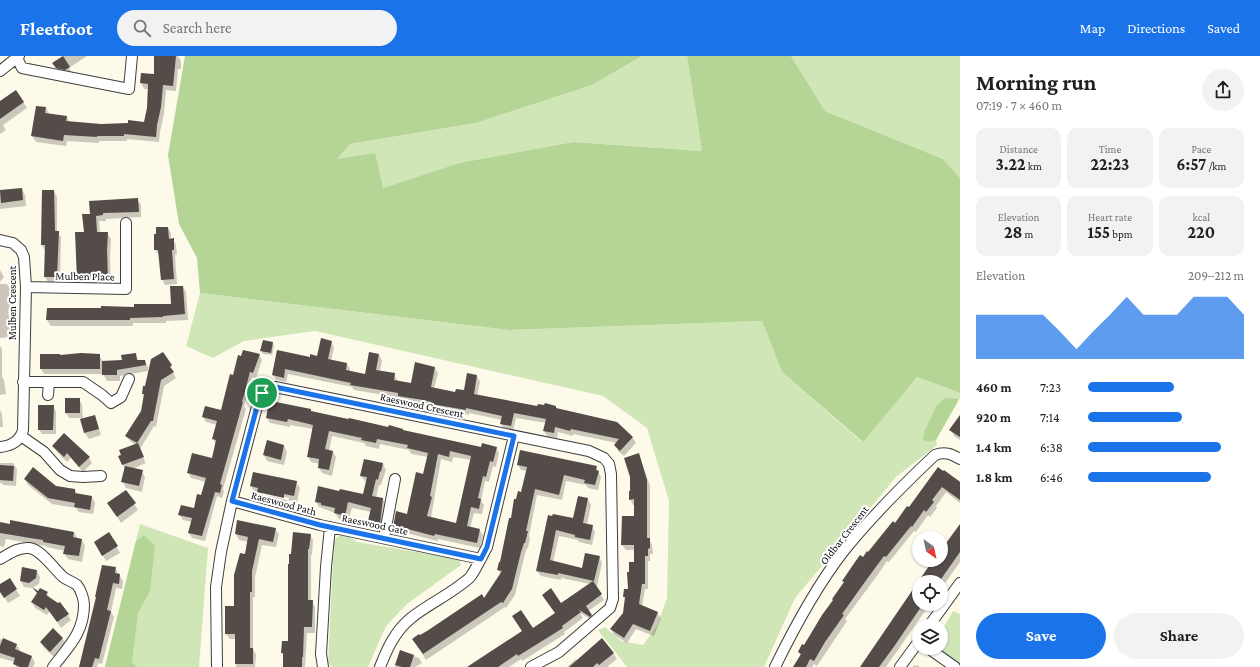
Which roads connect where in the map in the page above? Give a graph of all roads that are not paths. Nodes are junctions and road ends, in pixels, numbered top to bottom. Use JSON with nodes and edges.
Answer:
{"nodes":[{"id":1,"x":132,"y":56,"type":"edge"},
{"id":2,"x":18,"y":57,"type":"edge"},
{"id":3,"x":0,"y":71,"type":"edge"},
{"id":4,"x":126,"y":222,"type":"dead end"},
{"id":5,"x":0,"y":240,"type":"edge"},
{"id":6,"x":26,"y":287,"type":"junction"},
{"id":7,"x":129,"y":379,"type":"dead end"},
{"id":8,"x":23,"y":382,"type":"junction"},
{"id":9,"x":49,"y":382,"type":"junction"},
{"id":10,"x":48,"y":395,"type":"dead end"},
{"id":11,"x":21,"y":436,"type":"junction"},
{"id":12,"x":514,"y":436,"type":"junction"},
{"id":13,"x":0,"y":446,"type":"edge"},
{"id":14,"x":960,"y":459,"type":"edge"},
{"id":15,"x":101,"y":476,"type":"dead end"},
{"id":16,"x":395,"y":479,"type":"dead end"},
{"id":17,"x":232,"y":501,"type":"junction"},
{"id":18,"x":330,"y":527,"type":"junction"},
{"id":19,"x":384,"y":538,"type":"junction"},
{"id":20,"x":0,"y":559,"type":"edge"},
{"id":21,"x":481,"y":559,"type":"junction"},
{"id":22,"x":960,"y":583,"type":"edge"},
{"id":23,"x":956,"y":597,"type":"edge"},
{"id":24,"x":936,"y":619,"type":"edge"},
{"id":25,"x":912,"y":651,"type":"edge"},
{"id":26,"x":938,"y":655,"type":"edge"},
{"id":27,"x":53,"y":667,"type":"edge"},
{"id":28,"x":217,"y":667,"type":"edge"},
{"id":29,"x":323,"y":667,"type":"edge"},
{"id":30,"x":380,"y":667,"type":"edge"},
{"id":31,"x":531,"y":667,"type":"edge"},
{"id":32,"x":775,"y":667,"type":"edge"},
{"id":33,"x":900,"y":667,"type":"edge"},
{"id":34,"x":955,"y":667,"type":"edge"}],
"edges":[{"from":1,"to":2,"type":"street"},
{"from":2,"to":3,"type":"street"},
{"from":4,"to":6,"type":"street","name":"Mulben Place"},
{"from":5,"to":6,"type":"street","name":"Mulben Crescent"},
{"from":6,"to":8,"type":"street","name":"Mulben Crescent"},
{"from":7,"to":9,"type":"street"},
{"from":8,"to":9,"type":"street"},
{"from":8,"to":11,"type":"street","name":"Mulben Crescent"},
{"from":9,"to":10,"type":"street"},
{"from":11,"to":13,"type":"street"},
{"from":11,"to":15,"type":"street"},
{"from":12,"to":17,"type":"street","name":"Raeswood Crescent"},
{"from":12,"to":21,"type":"street"},
{"from":12,"to":31,"type":"street","name":"Raeswood Crescent"},
{"from":14,"to":32,"type":"street","name":"Oldbar Crescent"},
{"from":16,"to":19,"type":"street"},
{"from":17,"to":18,"type":"street","name":"Raeswood Path"},
{"from":17,"to":28,"type":"street","name":"Raeswood Crescent"},
{"from":18,"to":19,"type":"street","name":"Raeswood Gate"},
{"from":18,"to":29,"type":"street","name":"Raeswood Gate"},
{"from":19,"to":21,"type":"street","name":"Raeswood Gate"},
{"from":20,"to":27,"type":"street"},
{"from":21,"to":30,"type":"street"},
{"from":22,"to":23,"type":"street"},
{"from":23,"to":24,"type":"street"},
{"from":25,"to":33,"type":"street"},
{"from":26,"to":34,"type":"street"}]}
